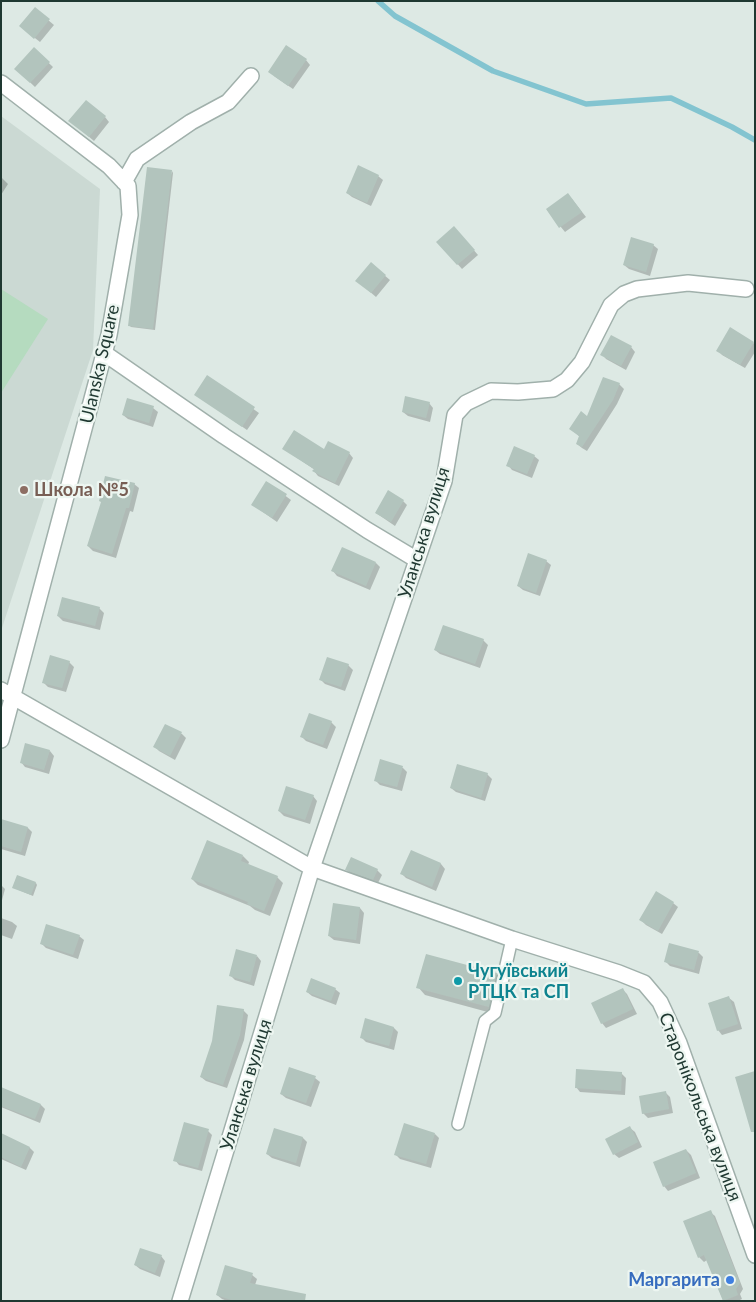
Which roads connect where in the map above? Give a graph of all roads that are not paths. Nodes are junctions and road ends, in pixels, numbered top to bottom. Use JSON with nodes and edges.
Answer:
{"nodes":[{"id":1,"x":251,"y":76,"type":"dead end"},
{"id":2,"x":1,"y":83,"type":"edge"},
{"id":3,"x":124,"y":182,"type":"junction"},
{"id":4,"x":746,"y":289,"type":"dead end"},
{"id":5,"x":104,"y":353,"type":"junction"},
{"id":6,"x":417,"y":560,"type":"junction"},
{"id":7,"x":8,"y":694,"type":"edge"},
{"id":8,"x":1,"y":740,"type":"edge"},
{"id":9,"x":312,"y":868,"type":"junction"},
{"id":10,"x":512,"y":939,"type":"junction"},
{"id":11,"x":458,"y":1124,"type":"dead end"},
{"id":12,"x":754,"y":1253,"type":"edge"},
{"id":13,"x":180,"y":1301,"type":"edge"}],
"edges":[{"from":1,"to":3,"type":"street"},
{"from":2,"to":3,"type":"street"},
{"from":3,"to":5,"type":"street","name":"Ulanska Square"},
{"from":4,"to":6,"type":"street","name":"Уланська вулиця"},
{"from":5,"to":6,"type":"street"},
{"from":5,"to":7,"type":"street","name":"Ulanska Square"},
{"from":6,"to":9,"type":"street","name":"Уланська вулиця"},
{"from":7,"to":8,"type":"street","name":"Ulanska Square"},
{"from":7,"to":9,"type":"street"},
{"from":9,"to":10,"type":"street","name":"Старонікольська вулиця"},
{"from":9,"to":13,"type":"street","name":"Уланська вулиця"},
{"from":10,"to":11,"type":"lane"},
{"from":10,"to":12,"type":"street","name":"Старонікольська вулиця"}]}
